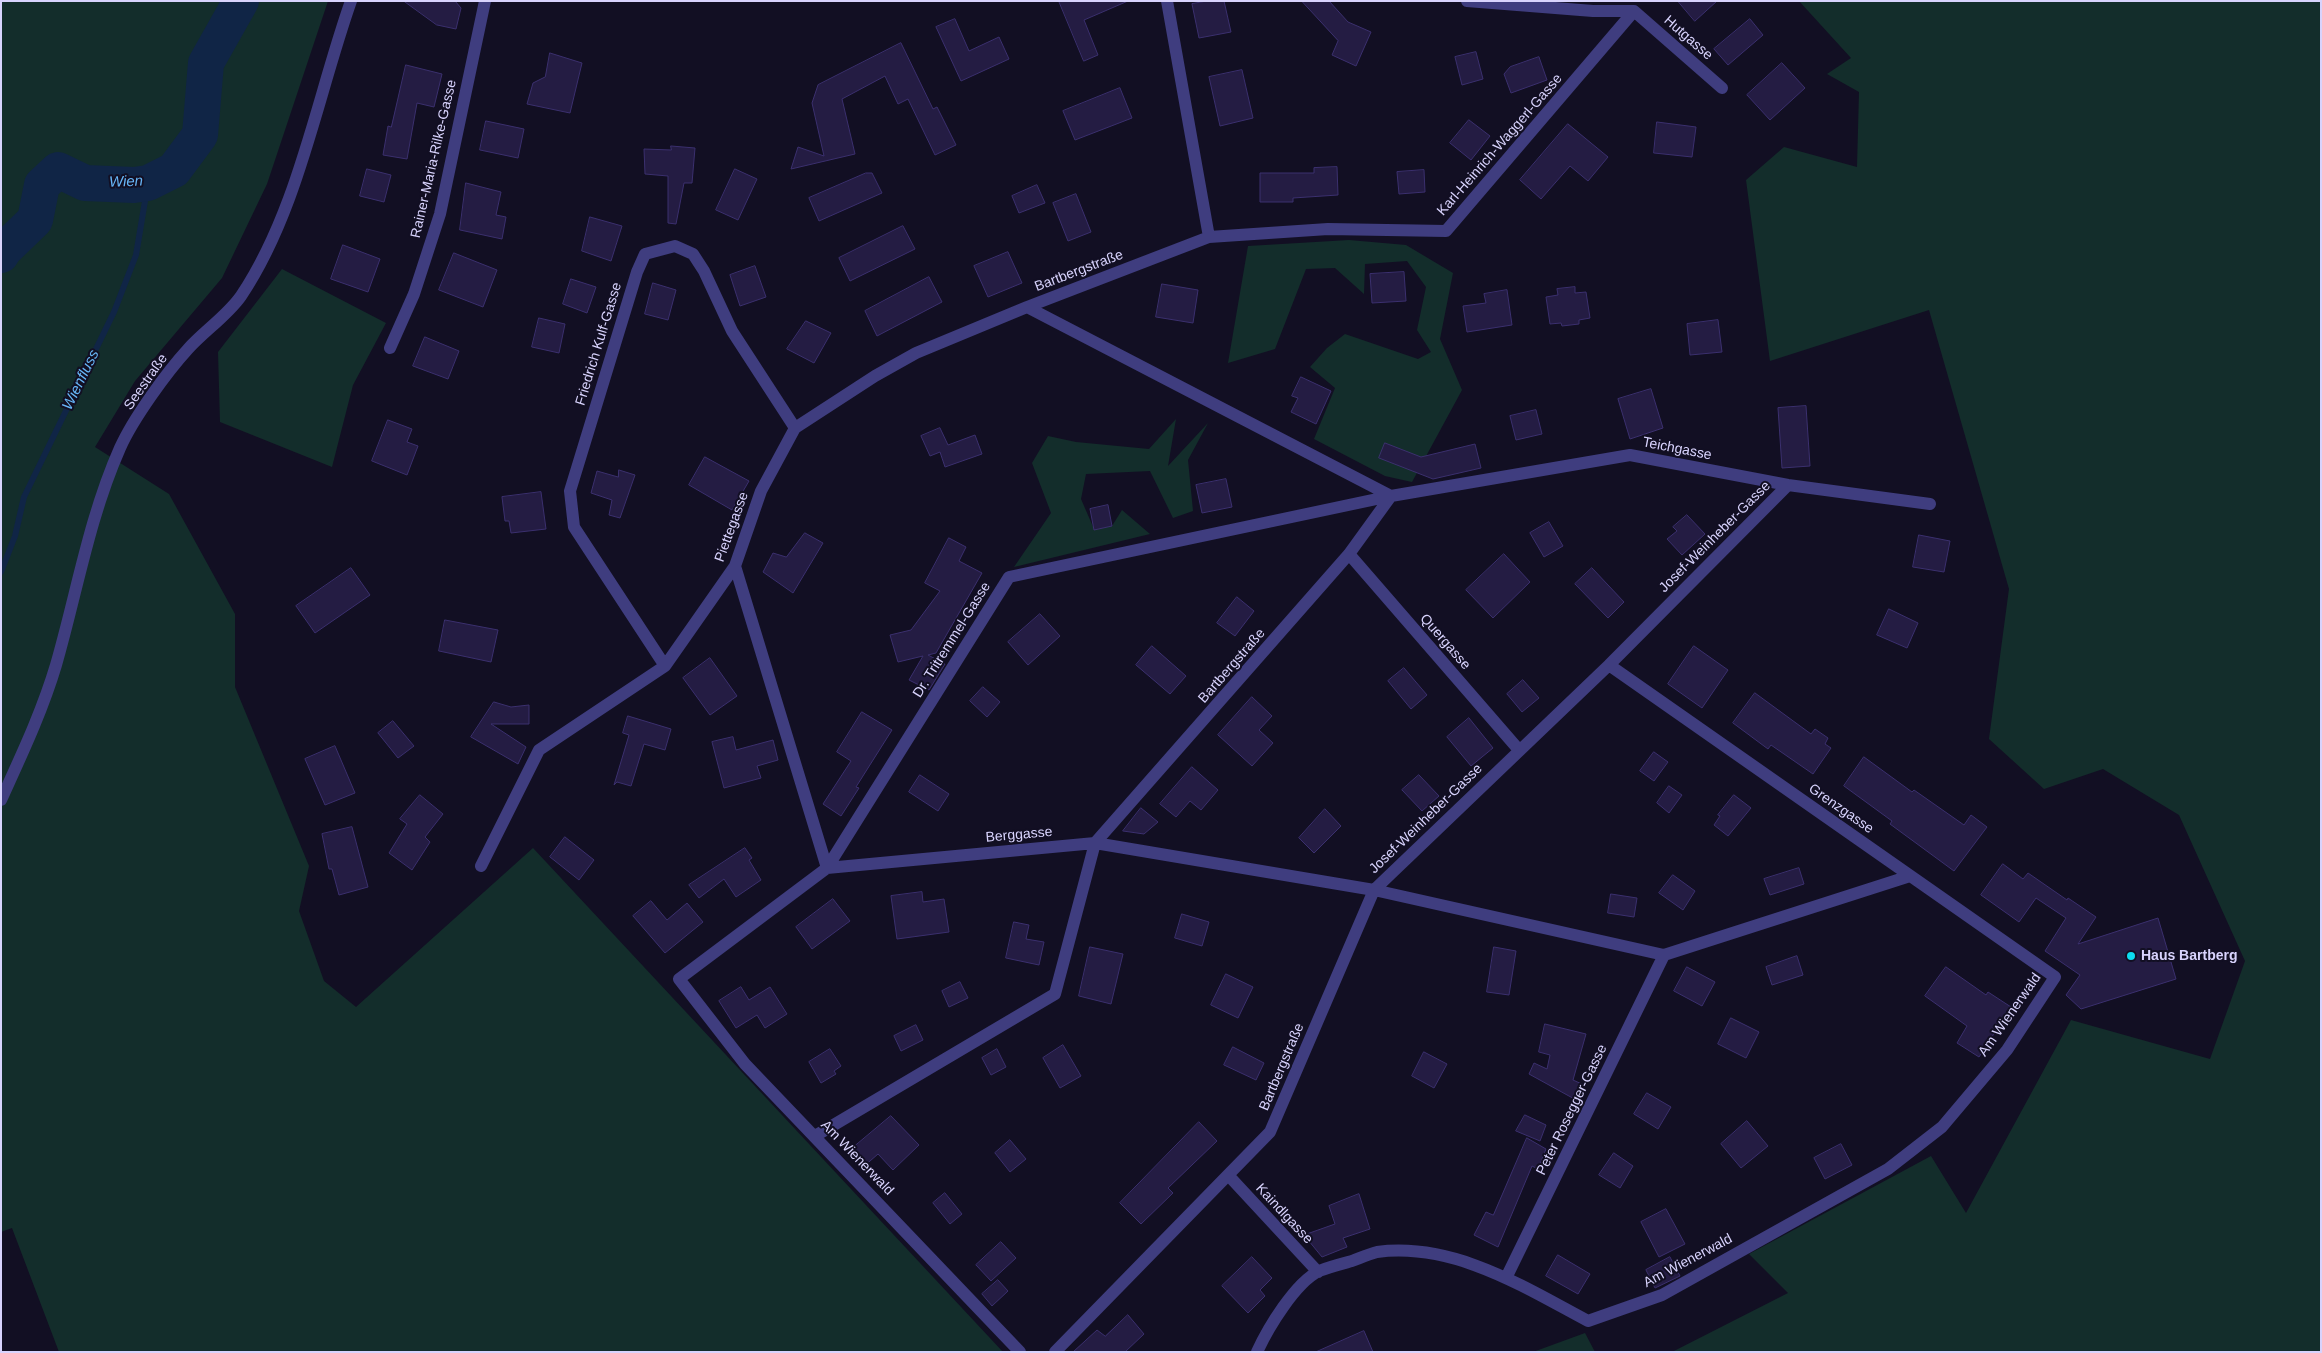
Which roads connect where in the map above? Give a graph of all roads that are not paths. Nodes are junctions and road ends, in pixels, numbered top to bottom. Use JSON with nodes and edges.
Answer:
{"nodes":[{"id":1,"x":351,"y":1,"type":"edge"},
{"id":2,"x":485,"y":1,"type":"edge"},
{"id":3,"x":1167,"y":1,"type":"edge"},
{"id":4,"x":1467,"y":1,"type":"edge"},
{"id":5,"x":1634,"y":6,"type":"edge"},
{"id":6,"x":1722,"y":88,"type":"dead end"},
{"id":7,"x":1209,"y":237,"type":"junction"},
{"id":8,"x":1027,"y":307,"type":"junction"},
{"id":9,"x":390,"y":348,"type":"dead end"},
{"id":10,"x":795,"y":428,"type":"junction"},
{"id":11,"x":1788,"y":485,"type":"junction"},
{"id":12,"x":1391,"y":496,"type":"junction"},
{"id":13,"x":1930,"y":504,"type":"dead end"},
{"id":14,"x":1349,"y":554,"type":"junction"},
{"id":15,"x":735,"y":566,"type":"junction"},
{"id":16,"x":1609,"y":665,"type":"junction"},
{"id":17,"x":665,"y":666,"type":"junction"},
{"id":18,"x":1519,"y":750,"type":"junction"},
{"id":19,"x":1,"y":800,"type":"edge"},
{"id":20,"x":1095,"y":843,"type":"junction"},
{"id":21,"x":481,"y":866,"type":"dead end"},
{"id":22,"x":827,"y":868,"type":"junction"},
{"id":23,"x":1910,"y":876,"type":"junction"},
{"id":24,"x":1374,"y":890,"type":"junction"},
{"id":25,"x":1664,"y":955,"type":"junction"},
{"id":26,"x":2055,"y":977,"type":"joint"},
{"id":27,"x":679,"y":979,"type":"joint"},
{"id":28,"x":815,"y":1136,"type":"junction"},
{"id":29,"x":1229,"y":1176,"type":"junction"},
{"id":30,"x":1318,"y":1272,"type":"junction"},
{"id":31,"x":1506,"y":1278,"type":"junction"},
{"id":32,"x":1020,"y":1352,"type":"edge"},
{"id":33,"x":1054,"y":1352,"type":"edge"},
{"id":34,"x":1257,"y":1352,"type":"edge"}],
"edges":[{"from":1,"to":19,"type":"street","name":"Seestraße"},
{"from":2,"to":9,"type":"street","name":"Rainer-Maria-Rilke-Gasse"},
{"from":3,"to":7,"type":"street"},
{"from":4,"to":5,"type":"street"},
{"from":5,"to":6,"type":"street","name":"Hutgasse"},
{"from":5,"to":7,"type":"street","name":"Karl-Heinrich-Waggerl-Gasse"},
{"from":7,"to":8,"type":"street","name":"Bartbergstraße"},
{"from":8,"to":10,"type":"street","name":"Piettegasse"},
{"from":8,"to":12,"type":"street","name":"Bartbergstraße"},
{"from":10,"to":15,"type":"street","name":"Piettegasse"},
{"from":10,"to":17,"type":"street","name":"Friedrich Kulf-Gasse"},
{"from":11,"to":12,"type":"street","name":"Teichgasse"},
{"from":11,"to":13,"type":"street","name":"Teichgasse"},
{"from":11,"to":16,"type":"street","name":"Josef-Weinheber-Gasse"},
{"from":12,"to":14,"type":"street","name":"Bartbergstraße"},
{"from":12,"to":22,"type":"street","name":"Dr. Tritremmel-Gasse"},
{"from":14,"to":18,"type":"street","name":"Quergasse"},
{"from":14,"to":20,"type":"street","name":"Bartbergstraße"},
{"from":15,"to":17,"type":"street","name":"Piettegasse"},
{"from":15,"to":22,"type":"street"},
{"from":16,"to":18,"type":"street","name":"Josef-Weinheber-Gasse"},
{"from":16,"to":23,"type":"street","name":"Grenzgasse"},
{"from":17,"to":21,"type":"street","name":"Piettegasse"},
{"from":18,"to":24,"type":"street","name":"Josef-Weinheber-Gasse"},
{"from":20,"to":22,"type":"street","name":"Berggasse"},
{"from":20,"to":24,"type":"street"},
{"from":20,"to":28,"type":"street"},
{"from":22,"to":27,"type":"street","name":"Dr. Tritremmel-Gasse"},
{"from":23,"to":25,"type":"street"},
{"from":23,"to":26,"type":"street","name":"Grenzgasse"},
{"from":24,"to":25,"type":"street","name":"Josef-Weinheber-Gasse"},
{"from":24,"to":29,"type":"street","name":"Bartbergstraße"},
{"from":25,"to":31,"type":"street","name":"Peter Rosegger-Gasse"},
{"from":26,"to":31,"type":"street","name":"Am Wienerwald"},
{"from":27,"to":28,"type":"street","name":"Am Wienerwald"},
{"from":28,"to":32,"type":"street","name":"Am Wienerwald"},
{"from":29,"to":30,"type":"street","name":"Kaindlgasse"},
{"from":29,"to":33,"type":"street","name":"Bartbergstraße"},
{"from":30,"to":31,"type":"street","name":"Am Wienerwald"},
{"from":30,"to":34,"type":"street","name":"Am Wienerwald"}]}
